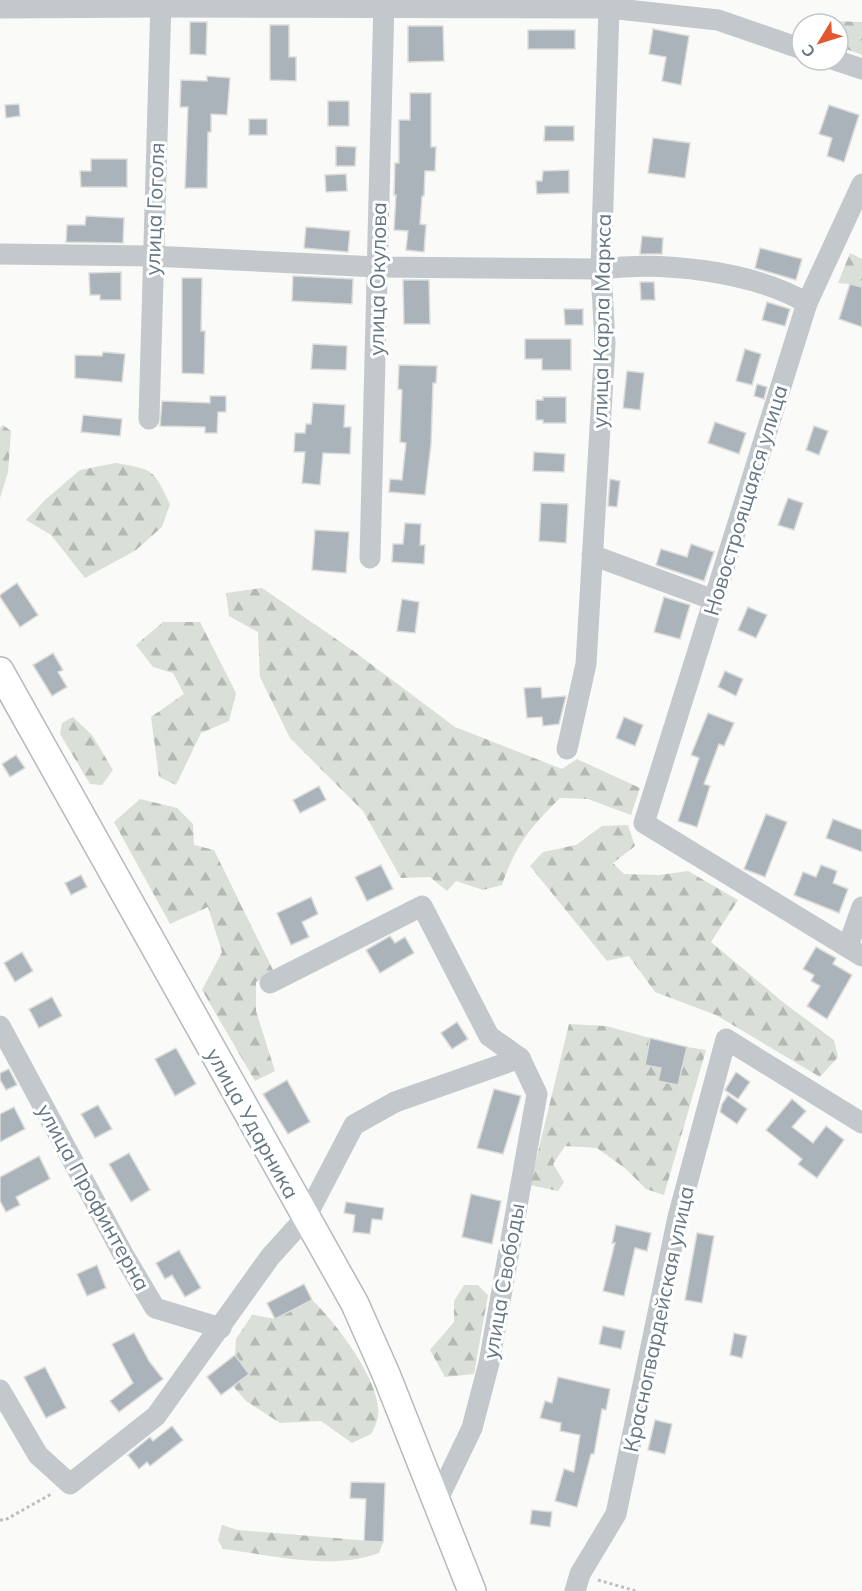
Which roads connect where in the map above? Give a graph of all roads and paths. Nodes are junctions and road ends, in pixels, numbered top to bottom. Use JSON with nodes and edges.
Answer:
{"nodes":[{"id":1,"x":161,"y":3,"type":"edge"},
{"id":2,"x":384,"y":4,"type":"edge"},
{"id":3,"x":608,"y":4,"type":"edge"},
{"id":4,"x":0,"y":8,"type":"edge"},
{"id":5,"x":790,"y":45,"type":"edge"},
{"id":6,"x":862,"y":184,"type":"edge"},
{"id":7,"x":0,"y":254,"type":"edge"},
{"id":8,"x":152,"y":256,"type":"junction"},
{"id":9,"x":377,"y":267,"type":"junction"},
{"id":10,"x":601,"y":269,"type":"junction"},
{"id":11,"x":807,"y":303,"type":"junction"},
{"id":12,"x":149,"y":419,"type":"dead end"},
{"id":13,"x":592,"y":555,"type":"junction"},
{"id":14,"x":370,"y":558,"type":"dead end"},
{"id":15,"x":714,"y":600,"type":"junction"},
{"id":16,"x":0,"y":671,"type":"edge"},
{"id":17,"x":567,"y":749,"type":"dead end"},
{"id":18,"x":862,"y":907,"type":"edge"},
{"id":19,"x":855,"y":951,"type":"edge"},
{"id":20,"x":270,"y":983,"type":"dead end"},
{"id":21,"x":0,"y":1026,"type":"edge"},
{"id":22,"x":520,"y":1058,"type":"junction"},
{"id":23,"x":862,"y":1123,"type":"edge"},
{"id":24,"x":306,"y":1216,"type":"junction"},
{"id":25,"x":221,"y":1328,"type":"junction"},
{"id":26,"x":0,"y":1390,"type":"edge"},
{"id":27,"x":70,"y":1484,"type":"junction"},
{"id":28,"x":437,"y":1501,"type":"junction"},
{"id":29,"x":0,"y":1520,"type":"edge"},
{"id":30,"x":578,"y":1583,"type":"edge"},
{"id":31,"x":472,"y":1591,"type":"edge"},
{"id":32,"x":636,"y":1591,"type":"edge"}],
"edges":[{"from":1,"to":2,"type":"street"},
{"from":1,"to":4,"type":"street"},
{"from":1,"to":8,"type":"street","name":"улица Гоголя"},
{"from":2,"to":3,"type":"street"},
{"from":2,"to":9,"type":"street","name":"улица Окулова"},
{"from":3,"to":5,"type":"street"},
{"from":3,"to":10,"type":"street","name":"улица Карла Маркса"},
{"from":6,"to":11,"type":"street","name":"Новостроящаяся улица"},
{"from":7,"to":8,"type":"street"},
{"from":8,"to":9,"type":"street"},
{"from":8,"to":12,"type":"street","name":"улица Гоголя"},
{"from":9,"to":10,"type":"street"},
{"from":9,"to":14,"type":"street","name":"улица Окулова"},
{"from":10,"to":11,"type":"street"},
{"from":10,"to":13,"type":"street","name":"улица Карла Маркса"},
{"from":11,"to":15,"type":"street","name":"Новостроящаяся улица"},
{"from":13,"to":15,"type":"street"},
{"from":13,"to":17,"type":"street","name":"улица Карла Маркса"},
{"from":15,"to":19,"type":"street","name":"Новостроящаяся улица"},
{"from":16,"to":24,"type":"main road","name":"улица Ударника"},
{"from":18,"to":19,"type":"street"},
{"from":20,"to":22,"type":"street","name":"улица Свободы"},
{"from":21,"to":25,"type":"street","name":"улица Профинтерна"},
{"from":22,"to":24,"type":"street"},
{"from":22,"to":28,"type":"street","name":"улица Свободы"},
{"from":23,"to":30,"type":"street","name":"Красногвардейская улица"},
{"from":24,"to":25,"type":"street"},
{"from":24,"to":28,"type":"main road","name":"улица Ударника"},
{"from":25,"to":27,"type":"street"},
{"from":26,"to":27,"type":"street"},
{"from":27,"to":29,"type":"path"},
{"from":28,"to":31,"type":"main road","name":"улица Ударника"},
{"from":30,"to":32,"type":"path"}]}
